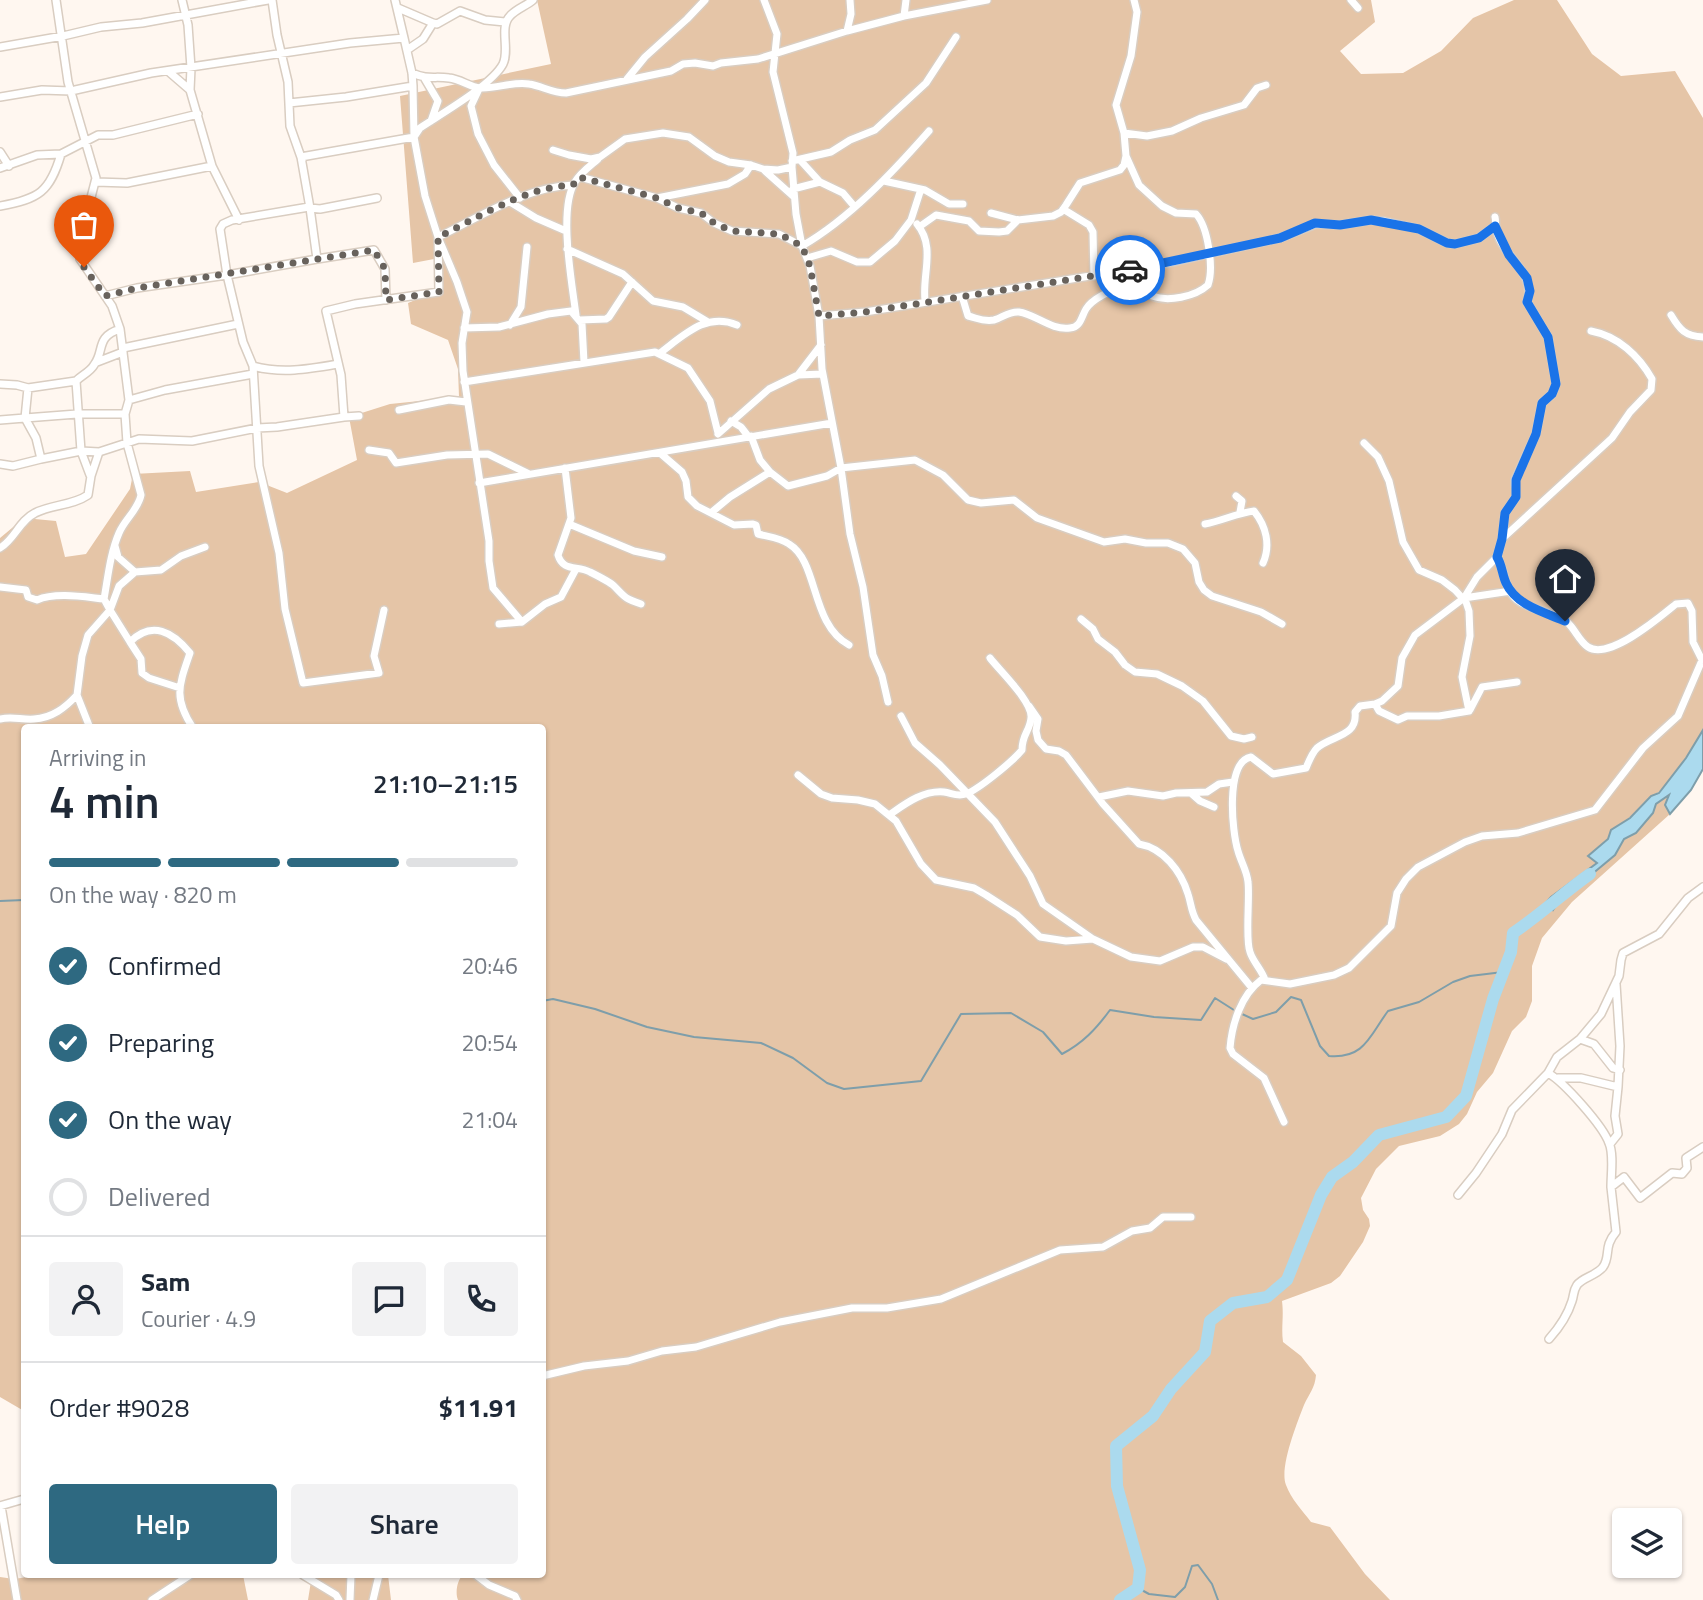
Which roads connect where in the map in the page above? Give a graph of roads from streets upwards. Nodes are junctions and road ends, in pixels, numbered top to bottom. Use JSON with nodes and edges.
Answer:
{"nodes":[{"id":1,"x":56,"y":0,"type":"edge"},
{"id":2,"x":182,"y":0,"type":"edge"},
{"id":3,"x":270,"y":0,"type":"edge"},
{"id":4,"x":533,"y":0,"type":"edge"},
{"id":5,"x":705,"y":0,"type":"edge"},
{"id":6,"x":764,"y":0,"type":"edge"},
{"id":7,"x":850,"y":0,"type":"edge"},
{"id":8,"x":906,"y":0,"type":"edge"},
{"id":9,"x":943,"y":0,"type":"edge"},
{"id":10,"x":987,"y":0,"type":"edge"},
{"id":11,"x":1134,"y":0,"type":"edge"},
{"id":12,"x":1351,"y":0,"type":"edge"},
{"id":13,"x":396,"y":4,"type":"edge"},
{"id":14,"x":1358,"y":8,"type":"dead end"},
{"id":15,"x":943,"y":9,"type":"junction"},
{"id":16,"x":185,"y":15,"type":"junction"},
{"id":17,"x":904,"y":16,"type":"junction"},
{"id":18,"x":505,"y":22,"type":"junction"},
{"id":19,"x":433,"y":23,"type":"junction"},
{"id":20,"x":847,"y":31,"type":"junction"},
{"id":21,"x":63,"y":36,"type":"junction"},
{"id":22,"x":956,"y":37,"type":"dead end"},
{"id":23,"x":404,"y":38,"type":"junction"},
{"id":24,"x":0,"y":47,"type":"edge"},
{"id":25,"x":407,"y":50,"type":"junction"},
{"id":26,"x":775,"y":53,"type":"junction"},
{"id":27,"x":281,"y":54,"type":"junction"},
{"id":28,"x":191,"y":68,"type":"junction"},
{"id":29,"x":168,"y":71,"type":"junction"},
{"id":30,"x":412,"y":73,"type":"junction"},
{"id":31,"x":425,"y":79,"type":"junction"},
{"id":32,"x":627,"y":79,"type":"junction"},
{"id":33,"x":1266,"y":85,"type":"dead end"},
{"id":34,"x":413,"y":86,"type":"junction"},
{"id":35,"x":479,"y":88,"type":"junction"},
{"id":36,"x":190,"y":90,"type":"junction"},
{"id":37,"x":71,"y":91,"type":"junction"},
{"id":38,"x":0,"y":97,"type":"edge"},
{"id":39,"x":289,"y":103,"type":"junction"},
{"id":40,"x":198,"y":114,"type":"junction"},
{"id":41,"x":430,"y":121,"type":"junction"},
{"id":42,"x":929,"y":131,"type":"dead end"},
{"id":43,"x":1124,"y":133,"type":"junction"},
{"id":44,"x":414,"y":137,"type":"junction"},
{"id":45,"x":84,"y":140,"type":"junction"},
{"id":46,"x":553,"y":150,"type":"dead end"},
{"id":47,"x":0,"y":152,"type":"edge"},
{"id":48,"x":61,"y":154,"type":"junction"},
{"id":49,"x":1126,"y":156,"type":"junction"},
{"id":50,"x":301,"y":157,"type":"junction"},
{"id":51,"x":600,"y":157,"type":"junction"},
{"id":52,"x":794,"y":163,"type":"junction"},
{"id":53,"x":751,"y":165,"type":"junction"},
{"id":54,"x":212,"y":166,"type":"junction"},
{"id":55,"x":4,"y":167,"type":"edge"},
{"id":56,"x":762,"y":169,"type":"junction"},
{"id":57,"x":579,"y":177,"type":"junction"},
{"id":58,"x":884,"y":181,"type":"junction"},
{"id":59,"x":96,"y":182,"type":"junction"},
{"id":60,"x":820,"y":182,"type":"junction"},
{"id":61,"x":573,"y":185,"type":"junction"},
{"id":62,"x":921,"y":189,"type":"junction"},
{"id":63,"x":794,"y":193,"type":"junction"},
{"id":64,"x":376,"y":198,"type":"dead end"},
{"id":65,"x":520,"y":198,"type":"junction"},
{"id":66,"x":657,"y":198,"type":"junction"},
{"id":67,"x":510,"y":202,"type":"junction"},
{"id":68,"x":962,"y":204,"type":"dead end"},
{"id":69,"x":0,"y":206,"type":"edge"},
{"id":70,"x":854,"y":206,"type":"junction"},
{"id":71,"x":310,"y":208,"type":"junction"},
{"id":72,"x":1063,"y":209,"type":"junction"},
{"id":73,"x":991,"y":213,"type":"dead end"},
{"id":74,"x":239,"y":220,"type":"junction"},
{"id":75,"x":911,"y":220,"type":"junction"},
{"id":76,"x":1018,"y":220,"type":"junction"},
{"id":77,"x":919,"y":227,"type":"junction"},
{"id":78,"x":566,"y":231,"type":"junction"},
{"id":79,"x":438,"y":237,"type":"junction"},
{"id":80,"x":802,"y":246,"type":"junction"},
{"id":81,"x":527,"y":247,"type":"dead end"},
{"id":82,"x":567,"y":249,"type":"junction"},
{"id":83,"x":1209,"y":254,"type":"junction"},
{"id":84,"x":807,"y":258,"type":"junction"},
{"id":85,"x":317,"y":259,"type":"junction"},
{"id":86,"x":227,"y":275,"type":"junction"},
{"id":87,"x":1094,"y":276,"type":"junction"},
{"id":88,"x":632,"y":282,"type":"junction"},
{"id":89,"x":105,"y":296,"type":"junction"},
{"id":90,"x":962,"y":296,"type":"junction"},
{"id":91,"x":386,"y":300,"type":"junction"},
{"id":92,"x":925,"y":300,"type":"junction"},
{"id":93,"x":1671,"y":315,"type":"dead end"},
{"id":94,"x":819,"y":316,"type":"junction"},
{"id":95,"x":578,"y":317,"type":"junction"},
{"id":96,"x":708,"y":322,"type":"junction"},
{"id":97,"x":238,"y":324,"type":"junction"},
{"id":98,"x":510,"y":325,"type":"junction"},
{"id":99,"x":737,"y":325,"type":"dead end"},
{"id":100,"x":464,"y":328,"type":"junction"},
{"id":101,"x":120,"y":329,"type":"junction"},
{"id":102,"x":1591,"y":331,"type":"dead end"},
{"id":103,"x":1703,"y":337,"type":"edge"},
{"id":104,"x":821,"y":345,"type":"junction"},
{"id":105,"x":123,"y":350,"type":"junction"},
{"id":106,"x":660,"y":353,"type":"junction"},
{"id":107,"x":97,"y":362,"type":"junction"},
{"id":108,"x":584,"y":362,"type":"junction"},
{"id":109,"x":338,"y":363,"type":"junction"},
{"id":110,"x":253,"y":370,"type":"junction"},
{"id":111,"x":823,"y":374,"type":"junction"},
{"id":112,"x":798,"y":376,"type":"junction"},
{"id":113,"x":76,"y":381,"type":"junction"},
{"id":114,"x":464,"y":382,"type":"junction"},
{"id":115,"x":0,"y":384,"type":"edge"},
{"id":116,"x":28,"y":388,"type":"junction"},
{"id":117,"x":129,"y":400,"type":"junction"},
{"id":118,"x":466,"y":402,"type":"junction"},
{"id":119,"x":399,"y":410,"type":"dead end"},
{"id":120,"x":77,"y":414,"type":"junction"},
{"id":121,"x":125,"y":414,"type":"junction"},
{"id":122,"x":344,"y":416,"type":"junction"},
{"id":123,"x":359,"y":416,"type":"dead end"},
{"id":124,"x":25,"y":418,"type":"junction"},
{"id":125,"x":0,"y":420,"type":"edge"},
{"id":126,"x":731,"y":421,"type":"junction"},
{"id":127,"x":832,"y":423,"type":"junction"},
{"id":128,"x":257,"y":428,"type":"junction"},
{"id":129,"x":718,"y":433,"type":"junction"},
{"id":130,"x":750,"y":436,"type":"junction"},
{"id":131,"x":127,"y":443,"type":"junction"},
{"id":132,"x":1364,"y":443,"type":"dead end"},
{"id":133,"x":713,"y":444,"type":"junction"},
{"id":134,"x":369,"y":450,"type":"dead end"},
{"id":135,"x":81,"y":451,"type":"junction"},
{"id":136,"x":99,"y":452,"type":"junction"},
{"id":137,"x":660,"y":452,"type":"junction"},
{"id":138,"x":475,"y":456,"type":"junction"},
{"id":139,"x":41,"y":459,"type":"junction"},
{"id":140,"x":0,"y":464,"type":"edge"},
{"id":141,"x":565,"y":468,"type":"junction"},
{"id":142,"x":841,"y":468,"type":"junction"},
{"id":143,"x":770,"y":471,"type":"junction"},
{"id":144,"x":530,"y":474,"type":"junction"},
{"id":145,"x":91,"y":476,"type":"junction"},
{"id":146,"x":479,"y":483,"type":"junction"},
{"id":147,"x":1236,"y":496,"type":"dead end"},
{"id":148,"x":712,"y":512,"type":"junction"},
{"id":149,"x":1240,"y":512,"type":"junction"},
{"id":150,"x":569,"y":524,"type":"junction"},
{"id":151,"x":1205,"y":524,"type":"dead end"},
{"id":152,"x":1502,"y":539,"type":"junction"},
{"id":153,"x":115,"y":546,"type":"junction"},
{"id":154,"x":205,"y":547,"type":"dead end"},
{"id":155,"x":0,"y":548,"type":"edge"},
{"id":156,"x":662,"y":557,"type":"dead end"},
{"id":157,"x":1497,"y":557,"type":"junction"},
{"id":158,"x":1263,"y":563,"type":"dead end"},
{"id":159,"x":576,"y":569,"type":"junction"},
{"id":160,"x":135,"y":572,"type":"junction"},
{"id":161,"x":0,"y":587,"type":"edge"},
{"id":162,"x":1511,"y":592,"type":"junction"},
{"id":163,"x":104,"y":598,"type":"junction"},
{"id":164,"x":1464,"y":598,"type":"junction"},
{"id":165,"x":641,"y":604,"type":"dead end"},
{"id":166,"x":110,"y":610,"type":"junction"},
{"id":167,"x":384,"y":610,"type":"dead end"},
{"id":168,"x":1081,"y":619,"type":"dead end"},
{"id":169,"x":522,"y":622,"type":"junction"},
{"id":170,"x":499,"y":624,"type":"dead end"},
{"id":171,"x":1282,"y":624,"type":"dead end"},
{"id":172,"x":130,"y":642,"type":"junction"},
{"id":173,"x":849,"y":645,"type":"dead end"},
{"id":174,"x":990,"y":658,"type":"dead end"},
{"id":175,"x":1702,"y":659,"type":"edge"},
{"id":176,"x":1517,"y":682,"type":"dead end"},
{"id":177,"x":180,"y":688,"type":"junction"},
{"id":178,"x":77,"y":695,"type":"junction"},
{"id":179,"x":888,"y":702,"type":"dead end"},
{"id":180,"x":1376,"y":704,"type":"junction"},
{"id":181,"x":1029,"y":706,"type":"junction"},
{"id":182,"x":1469,"y":711,"type":"junction"},
{"id":183,"x":901,"y":716,"type":"dead end"},
{"id":184,"x":0,"y":719,"type":"edge"},
{"id":185,"x":88,"y":724,"type":"edge"},
{"id":186,"x":190,"y":724,"type":"edge"},
{"id":187,"x":1252,"y":737,"type":"dead end"},
{"id":188,"x":798,"y":775,"type":"dead end"},
{"id":189,"x":1233,"y":782,"type":"junction"},
{"id":190,"x":967,"y":794,"type":"junction"},
{"id":191,"x":1192,"y":794,"type":"junction"},
{"id":192,"x":1099,"y":797,"type":"junction"},
{"id":193,"x":1214,"y":807,"type":"dead end"},
{"id":194,"x":888,"y":815,"type":"junction"},
{"id":195,"x":1703,"y":887,"type":"edge"},
{"id":196,"x":1093,"y":939,"type":"junction"},
{"id":197,"x":1226,"y":959,"type":"junction"},
{"id":198,"x":1265,"y":980,"type":"junction"},
{"id":199,"x":1616,"y":984,"type":"junction"},
{"id":200,"x":1252,"y":988,"type":"junction"},
{"id":201,"x":1580,"y":1039,"type":"junction"},
{"id":202,"x":1620,"y":1070,"type":"junction"},
{"id":203,"x":1548,"y":1073,"type":"junction"},
{"id":204,"x":1557,"y":1078,"type":"junction"},
{"id":205,"x":1618,"y":1087,"type":"junction"},
{"id":206,"x":1284,"y":1122,"type":"dead end"},
{"id":207,"x":1610,"y":1144,"type":"junction"},
{"id":208,"x":1703,"y":1147,"type":"edge"},
{"id":209,"x":1611,"y":1187,"type":"junction"},
{"id":210,"x":1458,"y":1195,"type":"dead end"},
{"id":211,"x":1191,"y":1217,"type":"dead end"},
{"id":212,"x":1549,"y":1339,"type":"dead end"},
{"id":213,"x":546,"y":1375,"type":"edge"},
{"id":214,"x":21,"y":1500,"type":"edge"},
{"id":215,"x":1,"y":1506,"type":"edge"},
{"id":216,"x":7,"y":1541,"type":"junction"},
{"id":217,"x":0,"y":1554,"type":"edge"},
{"id":218,"x":185,"y":1578,"type":"edge"},
{"id":219,"x":307,"y":1578,"type":"edge"},
{"id":220,"x":351,"y":1578,"type":"edge"},
{"id":221,"x":378,"y":1578,"type":"edge"},
{"id":222,"x":480,"y":1578,"type":"edge"},
{"id":223,"x":17,"y":1600,"type":"edge"},
{"id":224,"x":152,"y":1600,"type":"edge"},
{"id":225,"x":339,"y":1600,"type":"edge"},
{"id":226,"x":350,"y":1600,"type":"edge"},
{"id":227,"x":373,"y":1600,"type":"edge"},
{"id":228,"x":517,"y":1600,"type":"edge"}],
"edges":[{"from":1,"to":21,"type":"street"},
{"from":2,"to":16,"type":"street"},
{"from":3,"to":16,"type":"street"},
{"from":3,"to":27,"type":"street"},
{"from":4,"to":18,"type":"street"},
{"from":5,"to":32,"type":"street"},
{"from":6,"to":26,"type":"street"},
{"from":7,"to":20,"type":"street"},
{"from":8,"to":17,"type":"street"},
{"from":9,"to":15,"type":"street"},
{"from":10,"to":15,"type":"street"},
{"from":11,"to":43,"type":"street"},
{"from":12,"to":14,"type":"street"},
{"from":13,"to":19,"type":"street"},
{"from":13,"to":23,"type":"street"},
{"from":15,"to":17,"type":"street"},
{"from":16,"to":21,"type":"street"},
{"from":16,"to":28,"type":"street"},
{"from":17,"to":20,"type":"street"},
{"from":18,"to":19,"type":"street"},
{"from":18,"to":35,"type":"street"},
{"from":19,"to":25,"type":"street"},
{"from":20,"to":26,"type":"street"},
{"from":21,"to":24,"type":"street"},
{"from":21,"to":37,"type":"street"},
{"from":22,"to":52,"type":"street"},
{"from":23,"to":25,"type":"street"},
{"from":23,"to":27,"type":"street"},
{"from":25,"to":30,"type":"street"},
{"from":26,"to":32,"type":"street"},
{"from":26,"to":52,"type":"street"},
{"from":27,"to":28,"type":"street"},
{"from":27,"to":39,"type":"street"},
{"from":28,"to":29,"type":"street"},
{"from":28,"to":36,"type":"street"},
{"from":29,"to":36,"type":"street"},
{"from":29,"to":37,"type":"street"},
{"from":30,"to":31,"type":"street"},
{"from":30,"to":34,"type":"street"},
{"from":31,"to":35,"type":"street"},
{"from":31,"to":41,"type":"street"},
{"from":32,"to":35,"type":"street"},
{"from":33,"to":43,"type":"street"},
{"from":34,"to":39,"type":"street"},
{"from":34,"to":44,"type":"street"},
{"from":35,"to":41,"type":"street"},
{"from":35,"to":65,"type":"street"},
{"from":36,"to":40,"type":"street"},
{"from":37,"to":38,"type":"street"},
{"from":37,"to":45,"type":"street"},
{"from":39,"to":50,"type":"street"},
{"from":40,"to":45,"type":"street"},
{"from":40,"to":54,"type":"street"},
{"from":41,"to":44,"type":"street"},
{"from":42,"to":58,"type":"street"},
{"from":43,"to":49,"type":"street"},
{"from":44,"to":50,"type":"street"},
{"from":44,"to":79,"type":"street"},
{"from":45,"to":48,"type":"street"},
{"from":45,"to":59,"type":"street"},
{"from":46,"to":51,"type":"street"},
{"from":47,"to":55,"type":"street"},
{"from":48,"to":55,"type":"street"},
{"from":48,"to":69,"type":"street"},
{"from":49,"to":72,"type":"street"},
{"from":49,"to":83,"type":"street"},
{"from":50,"to":71,"type":"street"},
{"from":51,"to":53,"type":"street"},
{"from":51,"to":57,"type":"street"},
{"from":52,"to":56,"type":"street"},
{"from":52,"to":60,"type":"street"},
{"from":52,"to":63,"type":"street"},
{"from":53,"to":56,"type":"street"},
{"from":53,"to":66,"type":"street"},
{"from":54,"to":59,"type":"street"},
{"from":54,"to":74,"type":"street"},
{"from":56,"to":63,"type":"street"},
{"from":57,"to":61,"type":"street"},
{"from":57,"to":66,"type":"street"},
{"from":58,"to":62,"type":"street"},
{"from":58,"to":70,"type":"street"},
{"from":59,"to":89,"type":"street"},
{"from":60,"to":63,"type":"street"},
{"from":60,"to":70,"type":"street"},
{"from":61,"to":65,"type":"street"},
{"from":61,"to":78,"type":"street"},
{"from":62,"to":68,"type":"street"},
{"from":62,"to":75,"type":"street"},
{"from":63,"to":80,"type":"street"},
{"from":64,"to":71,"type":"street"},
{"from":65,"to":67,"type":"street"},
{"from":66,"to":80,"type":"street"},
{"from":67,"to":78,"type":"street"},
{"from":67,"to":79,"type":"street"},
{"from":70,"to":80,"type":"street"},
{"from":71,"to":74,"type":"street"},
{"from":71,"to":85,"type":"street"},
{"from":72,"to":76,"type":"street"},
{"from":72,"to":87,"type":"street"},
{"from":73,"to":76,"type":"street"},
{"from":74,"to":86,"type":"street"},
{"from":75,"to":77,"type":"street"},
{"from":75,"to":84,"type":"street"},
{"from":76,"to":77,"type":"street"},
{"from":77,"to":92,"type":"street"},
{"from":78,"to":82,"type":"street"},
{"from":79,"to":91,"type":"street"},
{"from":79,"to":100,"type":"street"},
{"from":80,"to":84,"type":"street"},
{"from":81,"to":98,"type":"street"},
{"from":82,"to":88,"type":"street"},
{"from":82,"to":95,"type":"street"},
{"from":83,"to":87,"type":"street"},
{"from":83,"to":90,"type":"street"},
{"from":83,"to":152,"type":"street"},
{"from":84,"to":94,"type":"street"},
{"from":85,"to":86,"type":"street"},
{"from":85,"to":91,"type":"street"},
{"from":86,"to":89,"type":"street"},
{"from":86,"to":97,"type":"street"},
{"from":87,"to":90,"type":"street"},
{"from":88,"to":95,"type":"street"},
{"from":88,"to":96,"type":"street"},
{"from":89,"to":101,"type":"street"},
{"from":90,"to":92,"type":"street"},
{"from":91,"to":109,"type":"street"},
{"from":92,"to":94,"type":"street"},
{"from":93,"to":103,"type":"street"},
{"from":94,"to":104,"type":"street"},
{"from":95,"to":98,"type":"street"},
{"from":95,"to":108,"type":"street"},
{"from":96,"to":99,"type":"street"},
{"from":96,"to":106,"type":"street"},
{"from":97,"to":105,"type":"street"},
{"from":97,"to":110,"type":"street"},
{"from":98,"to":100,"type":"street"},
{"from":100,"to":114,"type":"street"},
{"from":101,"to":105,"type":"street"},
{"from":101,"to":107,"type":"street"},
{"from":102,"to":152,"type":"street"},
{"from":104,"to":111,"type":"street"},
{"from":104,"to":112,"type":"street"},
{"from":105,"to":107,"type":"street"},
{"from":105,"to":117,"type":"street"},
{"from":106,"to":108,"type":"street"},
{"from":106,"to":129,"type":"street"},
{"from":107,"to":113,"type":"street"},
{"from":108,"to":114,"type":"street"},
{"from":109,"to":110,"type":"street"},
{"from":109,"to":122,"type":"street"},
{"from":110,"to":117,"type":"street"},
{"from":110,"to":128,"type":"street"},
{"from":111,"to":112,"type":"street"},
{"from":111,"to":127,"type":"street"},
{"from":112,"to":126,"type":"street"},
{"from":113,"to":116,"type":"street"},
{"from":113,"to":120,"type":"street"},
{"from":114,"to":118,"type":"street"},
{"from":115,"to":116,"type":"street"},
{"from":116,"to":124,"type":"street"},
{"from":117,"to":121,"type":"street"},
{"from":118,"to":119,"type":"street"},
{"from":118,"to":138,"type":"street"},
{"from":120,"to":121,"type":"street"},
{"from":120,"to":124,"type":"street"},
{"from":120,"to":135,"type":"street"},
{"from":121,"to":131,"type":"street"},
{"from":122,"to":123,"type":"street"},
{"from":122,"to":128,"type":"street"},
{"from":124,"to":125,"type":"street"},
{"from":124,"to":139,"type":"street"},
{"from":126,"to":129,"type":"street"},
{"from":126,"to":130,"type":"street"},
{"from":127,"to":130,"type":"street"},
{"from":127,"to":142,"type":"street"},
{"from":128,"to":131,"type":"street"},
{"from":128,"to":167,"type":"street"},
{"from":129,"to":133,"type":"street"},
{"from":130,"to":133,"type":"street"},
{"from":130,"to":143,"type":"street"},
{"from":131,"to":136,"type":"street"},
{"from":131,"to":153,"type":"street"},
{"from":132,"to":164,"type":"street"},
{"from":133,"to":137,"type":"street"},
{"from":134,"to":138,"type":"street"},
{"from":135,"to":136,"type":"street"},
{"from":135,"to":139,"type":"street"},
{"from":135,"to":145,"type":"street"},
{"from":136,"to":145,"type":"street"},
{"from":137,"to":141,"type":"street"},
{"from":137,"to":148,"type":"street"},
{"from":138,"to":144,"type":"street"},
{"from":138,"to":146,"type":"street"},
{"from":139,"to":140,"type":"street"},
{"from":141,"to":144,"type":"street"},
{"from":141,"to":150,"type":"street"},
{"from":142,"to":143,"type":"street"},
{"from":142,"to":171,"type":"street"},
{"from":142,"to":179,"type":"street"},
{"from":143,"to":148,"type":"street"},
{"from":144,"to":146,"type":"street"},
{"from":145,"to":155,"type":"street"},
{"from":146,"to":169,"type":"street"},
{"from":147,"to":149,"type":"street"},
{"from":148,"to":173,"type":"street"},
{"from":149,"to":151,"type":"street"},
{"from":149,"to":158,"type":"street"},
{"from":150,"to":156,"type":"street"},
{"from":150,"to":159,"type":"street"},
{"from":152,"to":157,"type":"street"},
{"from":153,"to":160,"type":"street"},
{"from":153,"to":163,"type":"street"},
{"from":154,"to":160,"type":"street"},
{"from":157,"to":162,"type":"street"},
{"from":157,"to":164,"type":"street"},
{"from":159,"to":165,"type":"street"},
{"from":159,"to":169,"type":"street"},
{"from":160,"to":166,"type":"street"},
{"from":161,"to":163,"type":"street"},
{"from":162,"to":164,"type":"street"},
{"from":162,"to":175,"type":"street"},
{"from":163,"to":166,"type":"street"},
{"from":164,"to":180,"type":"street"},
{"from":164,"to":182,"type":"street"},
{"from":166,"to":172,"type":"street"},
{"from":166,"to":178,"type":"street"},
{"from":168,"to":187,"type":"street"},
{"from":169,"to":170,"type":"street"},
{"from":172,"to":177,"type":"street"},
{"from":172,"to":177,"type":"street"},
{"from":174,"to":181,"type":"street"},
{"from":175,"to":198,"type":"street"},
{"from":176,"to":182,"type":"street"},
{"from":177,"to":186,"type":"street"},
{"from":178,"to":184,"type":"street"},
{"from":178,"to":185,"type":"street"},
{"from":180,"to":182,"type":"street"},
{"from":180,"to":189,"type":"street"},
{"from":181,"to":190,"type":"street"},
{"from":181,"to":192,"type":"street"},
{"from":183,"to":190,"type":"street"},
{"from":188,"to":194,"type":"street"},
{"from":189,"to":191,"type":"street"},
{"from":189,"to":198,"type":"street"},
{"from":190,"to":194,"type":"street"},
{"from":190,"to":196,"type":"street"},
{"from":191,"to":192,"type":"street"},
{"from":191,"to":193,"type":"street"},
{"from":192,"to":197,"type":"street"},
{"from":194,"to":196,"type":"street"},
{"from":195,"to":199,"type":"street"},
{"from":196,"to":197,"type":"street"},
{"from":197,"to":200,"type":"street"},
{"from":198,"to":200,"type":"street"},
{"from":199,"to":201,"type":"street"},
{"from":199,"to":202,"type":"street"},
{"from":200,"to":206,"type":"street"},
{"from":201,"to":202,"type":"street"},
{"from":201,"to":203,"type":"street"},
{"from":202,"to":205,"type":"street"},
{"from":203,"to":204,"type":"street"},
{"from":203,"to":210,"type":"street"},
{"from":204,"to":205,"type":"street"},
{"from":204,"to":207,"type":"street"},
{"from":205,"to":207,"type":"street"},
{"from":207,"to":209,"type":"street"},
{"from":208,"to":209,"type":"street"},
{"from":209,"to":212,"type":"street"},
{"from":211,"to":213,"type":"street"},
{"from":214,"to":215,"type":"street"},
{"from":215,"to":216,"type":"street"},
{"from":216,"to":217,"type":"street"},
{"from":216,"to":223,"type":"street"},
{"from":218,"to":224,"type":"street"},
{"from":219,"to":225,"type":"street"},
{"from":220,"to":226,"type":"street"},
{"from":221,"to":227,"type":"street"},
{"from":222,"to":228,"type":"street"}]}
